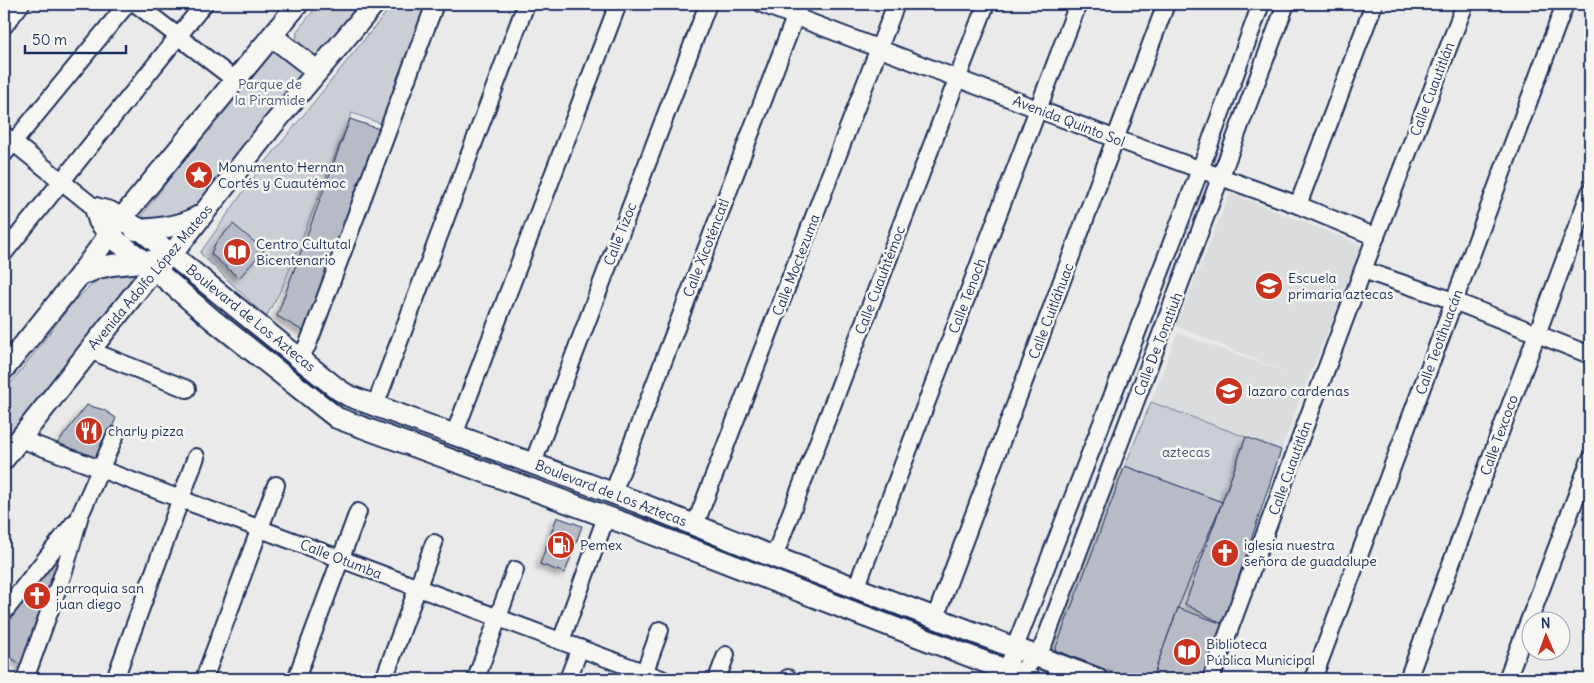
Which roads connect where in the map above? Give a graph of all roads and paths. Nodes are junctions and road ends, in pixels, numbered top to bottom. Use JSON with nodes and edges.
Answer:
{"nodes":[{"id":1,"x":21,"y":4,"type":"edge"},
{"id":2,"x":127,"y":4,"type":"edge"},
{"id":3,"x":136,"y":4,"type":"edge"},
{"id":4,"x":204,"y":4,"type":"edge"},
{"id":5,"x":298,"y":4,"type":"edge"},
{"id":6,"x":374,"y":4,"type":"edge"},
{"id":7,"x":435,"y":4,"type":"edge"},
{"id":8,"x":526,"y":4,"type":"edge"},
{"id":9,"x":618,"y":4,"type":"edge"},
{"id":10,"x":708,"y":4,"type":"edge"},
{"id":11,"x":762,"y":4,"type":"edge"},
{"id":12,"x":896,"y":4,"type":"edge"},
{"id":13,"x":986,"y":4,"type":"edge"},
{"id":14,"x":1078,"y":4,"type":"edge"},
{"id":15,"x":1166,"y":4,"type":"edge"},
{"id":16,"x":1261,"y":4,"type":"edge"},
{"id":17,"x":1286,"y":4,"type":"edge"},
{"id":18,"x":1374,"y":4,"type":"edge"},
{"id":19,"x":1465,"y":4,"type":"edge"},
{"id":20,"x":1565,"y":4,"type":"edge"},
{"id":21,"x":797,"y":10,"type":"edge"},
{"id":22,"x":4,"y":26,"type":"edge"},
{"id":23,"x":178,"y":36,"type":"junction"},
{"id":24,"x":272,"y":36,"type":"junction"},
{"id":25,"x":879,"y":49,"type":"junction"},
{"id":26,"x":317,"y":71,"type":"junction"},
{"id":27,"x":958,"y":79,"type":"junction"},
{"id":28,"x":236,"y":80,"type":"junction"},
{"id":29,"x":1039,"y":109,"type":"junction"},
{"id":30,"x":1116,"y":139,"type":"junction"},
{"id":31,"x":7,"y":144,"type":"edge"},
{"id":32,"x":1200,"y":170,"type":"junction"},
{"id":33,"x":1221,"y":178,"type":"junction"},
{"id":34,"x":62,"y":180,"type":"junction"},
{"id":35,"x":1590,"y":192,"type":"edge"},
{"id":36,"x":1298,"y":205,"type":"junction"},
{"id":37,"x":95,"y":208,"type":"junction"},
{"id":38,"x":203,"y":214,"type":"junction"},
{"id":39,"x":122,"y":218,"type":"junction"},
{"id":40,"x":141,"y":230,"type":"junction"},
{"id":41,"x":109,"y":235,"type":"junction"},
{"id":42,"x":1376,"y":236,"type":"junction"},
{"id":43,"x":4,"y":253,"type":"edge"},
{"id":44,"x":172,"y":254,"type":"junction"},
{"id":45,"x":150,"y":265,"type":"junction"},
{"id":46,"x":1363,"y":270,"type":"junction"},
{"id":47,"x":79,"y":276,"type":"junction"},
{"id":48,"x":1454,"y":301,"type":"junction"},
{"id":49,"x":1536,"y":334,"type":"junction"},
{"id":50,"x":89,"y":350,"type":"junction"},
{"id":51,"x":1590,"y":355,"type":"edge"},
{"id":52,"x":299,"y":358,"type":"junction"},
{"id":53,"x":4,"y":369,"type":"edge"},
{"id":54,"x":186,"y":389,"type":"dead end"},
{"id":55,"x":375,"y":406,"type":"junction"},
{"id":56,"x":454,"y":435,"type":"junction"},
{"id":57,"x":115,"y":436,"type":"dead end"},
{"id":58,"x":20,"y":439,"type":"junction"},
{"id":59,"x":196,"y":457,"type":"dead end"},
{"id":60,"x":4,"y":460,"type":"edge"},
{"id":61,"x":1590,"y":460,"type":"edge"},
{"id":62,"x":533,"y":463,"type":"junction"},
{"id":63,"x":100,"y":469,"type":"junction"},
{"id":64,"x":276,"y":485,"type":"dead end"},
{"id":65,"x":613,"y":493,"type":"junction"},
{"id":66,"x":181,"y":499,"type":"junction"},
{"id":67,"x":637,"y":502,"type":"junction"},
{"id":68,"x":358,"y":512,"type":"dead end"},
{"id":69,"x":80,"y":515,"type":"junction"},
{"id":70,"x":606,"y":517,"type":"junction"},
{"id":71,"x":629,"y":524,"type":"junction"},
{"id":72,"x":695,"y":525,"type":"junction"},
{"id":73,"x":260,"y":528,"type":"junction"},
{"id":74,"x":434,"y":543,"type":"dead end"},
{"id":75,"x":774,"y":557,"type":"junction"},
{"id":76,"x":341,"y":558,"type":"junction"},
{"id":77,"x":515,"y":570,"type":"dead end"},
{"id":78,"x":417,"y":588,"type":"junction"},
{"id":79,"x":856,"y":588,"type":"junction"},
{"id":80,"x":4,"y":612,"type":"edge"},
{"id":81,"x":498,"y":618,"type":"junction"},
{"id":82,"x":934,"y":618,"type":"junction"},
{"id":83,"x":660,"y":630,"type":"dead end"},
{"id":84,"x":561,"y":641,"type":"junction"},
{"id":85,"x":580,"y":648,"type":"junction"},
{"id":86,"x":1014,"y":648,"type":"junction"},
{"id":87,"x":726,"y":655,"type":"dead end"},
{"id":88,"x":1037,"y":656,"type":"junction"},
{"id":89,"x":643,"y":676,"type":"edge"},
{"id":90,"x":1012,"y":677,"type":"edge"},
{"id":91,"x":25,"y":679,"type":"edge"},
{"id":92,"x":115,"y":679,"type":"edge"},
{"id":93,"x":204,"y":679,"type":"edge"},
{"id":94,"x":296,"y":679,"type":"edge"},
{"id":95,"x":384,"y":679,"type":"edge"},
{"id":96,"x":476,"y":679,"type":"edge"},
{"id":97,"x":568,"y":679,"type":"edge"},
{"id":98,"x":662,"y":679,"type":"edge"},
{"id":99,"x":717,"y":679,"type":"edge"},
{"id":100,"x":1098,"y":679,"type":"edge"},
{"id":101,"x":1211,"y":679,"type":"edge"},
{"id":102,"x":1312,"y":679,"type":"edge"},
{"id":103,"x":1408,"y":679,"type":"edge"},
{"id":104,"x":1507,"y":679,"type":"edge"}],
"edges":[{"from":1,"to":22,"type":"street"},
{"from":2,"to":31,"type":"street"},
{"from":3,"to":23,"type":"street"},
{"from":4,"to":23,"type":"street"},
{"from":5,"to":24,"type":"main road"},
{"from":6,"to":26,"type":"main road","name":"Avenida Adolfo López Mateos"},
{"from":7,"to":52,"type":"street"},
{"from":8,"to":55,"type":"street"},
{"from":9,"to":56,"type":"street"},
{"from":10,"to":62,"type":"street","name":"Calle Tizoc"},
{"from":11,"to":21,"type":"street","name":"Avenida Quinto Sol"},
{"from":12,"to":25,"type":"street","name":"Calle Moctezuma"},
{"from":13,"to":27,"type":"street","name":"Calle Cuauhtémoc"},
{"from":14,"to":29,"type":"street","name":"Calle Tenoch"},
{"from":15,"to":30,"type":"street","name":"Calle Cuitláhuac"},
{"from":16,"to":32,"type":"street","name":"Calle De Tonatiuh"},
{"from":17,"to":33,"type":"street","name":"Calle De Tonatiuh"},
{"from":18,"to":36,"type":"street"},
{"from":19,"to":42,"type":"street","name":"Calle Cuautitlán"},
{"from":20,"to":48,"type":"street","name":"Calle Teotihuacán"},
{"from":21,"to":25,"type":"street","name":"Avenida Quinto Sol"},
{"from":21,"to":65,"type":"street","name":"Calle Xicoténcatl"},
{"from":23,"to":28,"type":"street"},
{"from":23,"to":34,"type":"street"},
{"from":24,"to":26,"type":"main road"},
{"from":24,"to":28,"type":"main road"},
{"from":25,"to":27,"type":"street","name":"Avenida Quinto Sol"},
{"from":25,"to":72,"type":"street","name":"Calle Moctezuma"},
{"from":26,"to":38,"type":"main road","name":"Avenida Adolfo López Mateos"},
{"from":27,"to":29,"type":"street","name":"Avenida Quinto Sol"},
{"from":27,"to":75,"type":"street","name":"Calle Cuauhtémoc"},
{"from":28,"to":39,"type":"main road"},
{"from":29,"to":30,"type":"street","name":"Avenida Quinto Sol"},
{"from":29,"to":79,"type":"street","name":"Calle Tenoch"},
{"from":30,"to":32,"type":"street","name":"Avenida Quinto Sol"},
{"from":30,"to":82,"type":"street","name":"Calle Cuitláhuac"},
{"from":31,"to":34,"type":"street"},
{"from":32,"to":33,"type":"street","name":"Avenida Quinto Sol"},
{"from":32,"to":86,"type":"street","name":"Calle De Tonatiuh"},
{"from":33,"to":36,"type":"street","name":"Avenida Quinto Sol"},
{"from":33,"to":88,"type":"street","name":"Calle De Tonatiuh"},
{"from":34,"to":37,"type":"street"},
{"from":34,"to":43,"type":"street"},
{"from":35,"to":49,"type":"street","name":"Calle Texcoco"},
{"from":36,"to":42,"type":"street","name":"Avenida Quinto Sol"},
{"from":37,"to":39,"type":"main road","name":"Boulevard de Los Aztecas"},
{"from":37,"to":41,"type":"main road","name":"Boulevard de Los Aztecas"},
{"from":38,"to":40,"type":"main road"},
{"from":38,"to":44,"type":"main road","name":"Avenida Adolfo López Mateos"},
{"from":39,"to":40,"type":"main road","name":"Boulevard de Los Aztecas"},
{"from":39,"to":41,"type":"main road"},
{"from":40,"to":41,"type":"main road"},
{"from":40,"to":44,"type":"main road","name":"Boulevard de Los Aztecas"},
{"from":41,"to":45,"type":"main road","name":"Boulevard de Los Aztecas"},
{"from":41,"to":47,"type":"main road"},
{"from":42,"to":46,"type":"street","name":"Calle Cuautitlán"},
{"from":44,"to":45,"type":"main road","name":"Avenida Adolfo López Mateos"},
{"from":44,"to":52,"type":"main road","name":"Boulevard de Los Aztecas"},
{"from":45,"to":47,"type":"main road"},
{"from":45,"to":50,"type":"main road","name":"Avenida Adolfo López Mateos"},
{"from":45,"to":70,"type":"main road","name":"Boulevard de Los Aztecas"},
{"from":46,"to":48,"type":"street"},
{"from":46,"to":101,"type":"street","name":"Calle Cuautitlán"},
{"from":47,"to":53,"type":"main road"},
{"from":48,"to":49,"type":"street"},
{"from":48,"to":102,"type":"street","name":"Calle Teotihuacán"},
{"from":49,"to":51,"type":"street"},
{"from":49,"to":103,"type":"street","name":"Calle Texcoco"},
{"from":50,"to":54,"type":"street"},
{"from":50,"to":58,"type":"main road","name":"Avenida Adolfo López Mateos"},
{"from":52,"to":55,"type":"main road","name":"Boulevard de Los Aztecas"},
{"from":55,"to":56,"type":"main road","name":"Boulevard de Los Aztecas"},
{"from":56,"to":62,"type":"main road","name":"Boulevard de Los Aztecas"},
{"from":57,"to":63,"type":"street"},
{"from":58,"to":60,"type":"main road","name":"Avenida Adolfo López Mateos"},
{"from":58,"to":63,"type":"street","name":"Calle Otumba"},
{"from":59,"to":66,"type":"street"},
{"from":61,"to":104,"type":"street"},
{"from":62,"to":65,"type":"main road","name":"Boulevard de Los Aztecas"},
{"from":63,"to":66,"type":"street","name":"Calle Otumba"},
{"from":63,"to":69,"type":"street"},
{"from":64,"to":73,"type":"street"},
{"from":65,"to":67,"type":"main road","name":"Boulevard de Los Aztecas"},
{"from":66,"to":73,"type":"street","name":"Calle Otumba"},
{"from":66,"to":92,"type":"street"},
{"from":67,"to":71,"type":"main road"},
{"from":67,"to":72,"type":"main road","name":"Boulevard de Los Aztecas"},
{"from":68,"to":76,"type":"street"},
{"from":69,"to":80,"type":"street"},
{"from":69,"to":91,"type":"street"},
{"from":70,"to":71,"type":"main road","name":"Boulevard de Los Aztecas"},
{"from":70,"to":84,"type":"street"},
{"from":71,"to":90,"type":"main road","name":"Boulevard de Los Aztecas"},
{"from":72,"to":75,"type":"main road","name":"Boulevard de Los Aztecas"},
{"from":73,"to":76,"type":"street","name":"Calle Otumba"},
{"from":73,"to":93,"type":"street"},
{"from":74,"to":78,"type":"street"},
{"from":75,"to":79,"type":"main road","name":"Boulevard de Los Aztecas"},
{"from":76,"to":78,"type":"street","name":"Calle Otumba"},
{"from":76,"to":94,"type":"street"},
{"from":77,"to":81,"type":"street"},
{"from":78,"to":81,"type":"street","name":"Calle Otumba"},
{"from":78,"to":95,"type":"street"},
{"from":79,"to":82,"type":"main road","name":"Boulevard de Los Aztecas"},
{"from":81,"to":84,"type":"street","name":"Calle Otumba"},
{"from":81,"to":96,"type":"street"},
{"from":82,"to":86,"type":"main road","name":"Boulevard de Los Aztecas"},
{"from":83,"to":89,"type":"street"},
{"from":84,"to":85,"type":"street","name":"Calle Otumba"},
{"from":85,"to":89,"type":"street","name":"Calle Otumba"},
{"from":85,"to":97,"type":"street"},
{"from":86,"to":88,"type":"main road","name":"Boulevard de Los Aztecas"},
{"from":86,"to":90,"type":"street","name":"Calle De Tonatiuh"},
{"from":87,"to":99,"type":"street"},
{"from":88,"to":90,"type":"street","name":"Calle De Tonatiuh"},
{"from":88,"to":100,"type":"main road","name":"Boulevard de Los Aztecas"},
{"from":89,"to":98,"type":"street","name":"Calle Otumba"}]}
